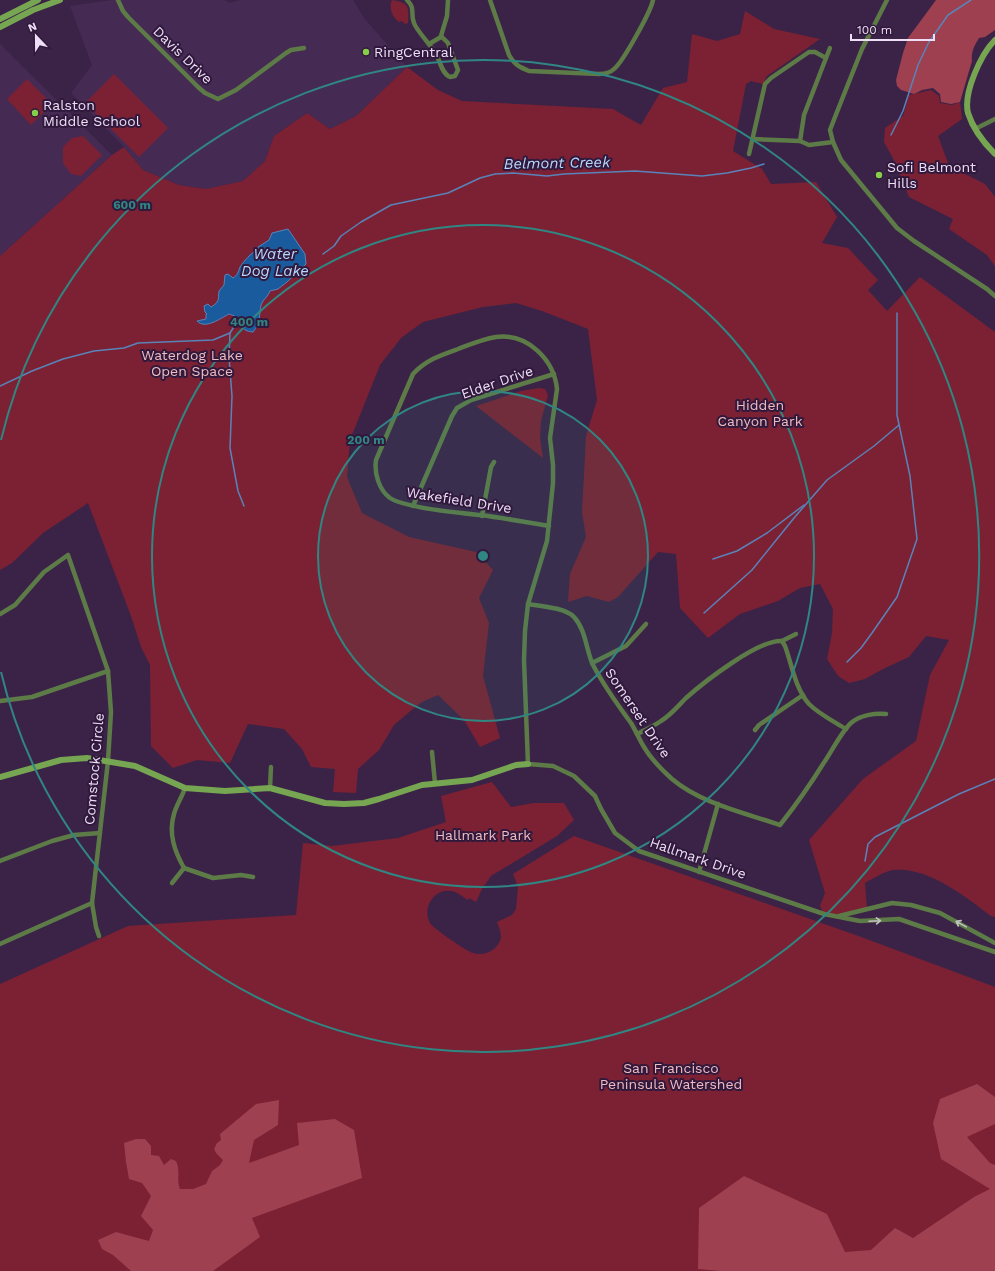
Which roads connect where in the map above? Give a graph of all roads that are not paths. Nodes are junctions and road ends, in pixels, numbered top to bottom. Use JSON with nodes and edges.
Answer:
{"nodes":[{"id":1,"x":38,"y":0,"type":"edge"},
{"id":2,"x":60,"y":0,"type":"edge"},
{"id":3,"x":118,"y":0,"type":"edge"},
{"id":4,"x":407,"y":0,"type":"edge"},
{"id":5,"x":448,"y":0,"type":"edge"},
{"id":6,"x":490,"y":0,"type":"edge"},
{"id":7,"x":653,"y":0,"type":"edge"},
{"id":8,"x":887,"y":0,"type":"edge"},
{"id":9,"x":0,"y":19,"type":"edge"},
{"id":10,"x":0,"y":27,"type":"edge"},
{"id":11,"x":442,"y":37,"type":"junction"},
{"id":12,"x":995,"y":40,"type":"edge"},
{"id":13,"x":429,"y":44,"type":"junction"},
{"id":14,"x":304,"y":48,"type":"dead end"},
{"id":15,"x":830,"y":48,"type":"dead end"},
{"id":16,"x":826,"y":58,"type":"junction"},
{"id":17,"x":995,"y":119,"type":"edge"},
{"id":18,"x":975,"y":129,"type":"junction"},
{"id":19,"x":753,"y":139,"type":"junction"},
{"id":20,"x":800,"y":141,"type":"junction"},
{"id":21,"x":833,"y":142,"type":"junction"},
{"id":22,"x":749,"y":154,"type":"dead end"},
{"id":23,"x":995,"y":154,"type":"edge"},
{"id":24,"x":995,"y":296,"type":"edge"},
{"id":25,"x":554,"y":374,"type":"junction"},
{"id":26,"x":494,"y":462,"type":"dead end"},
{"id":27,"x":413,"y":506,"type":"junction"},
{"id":28,"x":482,"y":516,"type":"junction"},
{"id":29,"x":549,"y":526,"type":"junction"},
{"id":30,"x":528,"y":604,"type":"junction"},
{"id":31,"x":0,"y":614,"type":"edge"},
{"id":32,"x":646,"y":624,"type":"dead end"},
{"id":33,"x":796,"y":634,"type":"dead end"},
{"id":34,"x":782,"y":642,"type":"junction"},
{"id":35,"x":592,"y":663,"type":"junction"},
{"id":36,"x":108,"y":671,"type":"junction"},
{"id":37,"x":803,"y":695,"type":"junction"},
{"id":38,"x":0,"y":701,"type":"edge"},
{"id":39,"x":886,"y":714,"type":"dead end"},
{"id":40,"x":846,"y":729,"type":"junction"},
{"id":41,"x":755,"y":730,"type":"dead end"},
{"id":42,"x":637,"y":734,"type":"junction"},
{"id":43,"x":432,"y":752,"type":"dead end"},
{"id":44,"x":108,"y":761,"type":"junction"},
{"id":45,"x":528,"y":764,"type":"junction"},
{"id":46,"x":271,"y":767,"type":"dead end"},
{"id":47,"x":0,"y":777,"type":"edge"},
{"id":48,"x":435,"y":784,"type":"junction"},
{"id":49,"x":185,"y":788,"type":"junction"},
{"id":50,"x":270,"y":788,"type":"junction"},
{"id":51,"x":718,"y":804,"type":"junction"},
{"id":52,"x":100,"y":833,"type":"junction"},
{"id":53,"x":0,"y":861,"type":"edge"},
{"id":54,"x":184,"y":868,"type":"junction"},
{"id":55,"x":699,"y":872,"type":"junction"},
{"id":56,"x":252,"y":877,"type":"dead end"},
{"id":57,"x":172,"y":883,"type":"dead end"},
{"id":58,"x":92,"y":903,"type":"junction"},
{"id":59,"x":837,"y":916,"type":"junction"},
{"id":60,"x":99,"y":936,"type":"dead end"},
{"id":61,"x":995,"y":943,"type":"edge"},
{"id":62,"x":0,"y":944,"type":"edge"},
{"id":63,"x":995,"y":952,"type":"edge"}],
"edges":[{"from":1,"to":9,"type":"street"},
{"from":2,"to":10,"type":"street"},
{"from":3,"to":14,"type":"street","name":"Davis Drive"},
{"from":4,"to":13,"type":"street"},
{"from":5,"to":11,"type":"street"},
{"from":6,"to":7,"type":"street"},
{"from":8,"to":21,"type":"street"},
{"from":11,"to":13,"type":"street"},
{"from":11,"to":13,"type":"street"},
{"from":12,"to":18,"type":"street"},
{"from":15,"to":16,"type":"street"},
{"from":16,"to":19,"type":"street"},
{"from":16,"to":20,"type":"street"},
{"from":17,"to":18,"type":"street"},
{"from":18,"to":23,"type":"street"},
{"from":19,"to":20,"type":"street"},
{"from":19,"to":22,"type":"street"},
{"from":20,"to":21,"type":"street"},
{"from":21,"to":24,"type":"street"},
{"from":25,"to":27,"type":"street","name":"Elder Drive"},
{"from":25,"to":27,"type":"street","name":"Wakefield Drive"},
{"from":25,"to":29,"type":"street","name":"Wakefield Drive"},
{"from":26,"to":28,"type":"street"},
{"from":27,"to":28,"type":"street","name":"Wakefield Drive"},
{"from":28,"to":29,"type":"street","name":"Wakefield Drive"},
{"from":29,"to":30,"type":"street","name":"Wakefield Drive"},
{"from":30,"to":35,"type":"street","name":"Somerset Drive"},
{"from":30,"to":45,"type":"street","name":"Wakefield Drive"},
{"from":31,"to":36,"type":"street","name":"Comstock Circle"},
{"from":32,"to":35,"type":"street"},
{"from":33,"to":34,"type":"street"},
{"from":34,"to":37,"type":"street"},
{"from":34,"to":42,"type":"street"},
{"from":35,"to":42,"type":"street","name":"Somerset Drive"},
{"from":36,"to":38,"type":"street"},
{"from":36,"to":44,"type":"street","name":"Comstock Circle"},
{"from":37,"to":40,"type":"street"},
{"from":37,"to":41,"type":"street"},
{"from":39,"to":40,"type":"street"},
{"from":40,"to":51,"type":"street","name":"Somerset Drive"},
{"from":42,"to":51,"type":"street","name":"Somerset Drive"},
{"from":43,"to":48,"type":"street"},
{"from":44,"to":47,"type":"street","name":"Hallmark Drive"},
{"from":44,"to":49,"type":"street","name":"Hallmark Drive"},
{"from":44,"to":52,"type":"street","name":"Comstock Circle"},
{"from":45,"to":48,"type":"street","name":"Hallmark Drive"},
{"from":45,"to":55,"type":"street","name":"Hallmark Drive"},
{"from":46,"to":50,"type":"street"},
{"from":48,"to":50,"type":"street","name":"Hallmark Drive"},
{"from":49,"to":50,"type":"street","name":"Hallmark Drive"},
{"from":49,"to":54,"type":"street"},
{"from":51,"to":55,"type":"street"},
{"from":52,"to":53,"type":"street"},
{"from":52,"to":58,"type":"street","name":"Comstock Circle"},
{"from":54,"to":56,"type":"street"},
{"from":54,"to":57,"type":"street"},
{"from":55,"to":59,"type":"street","name":"Hallmark Drive"},
{"from":58,"to":60,"type":"street","name":"Comstock Circle"},
{"from":58,"to":62,"type":"street"},
{"from":61,"to":59,"type":"street","name":"Hallmark Drive","one_way":true},
{"from":59,"to":63,"type":"street","name":"Hallmark Drive","one_way":true}]}
